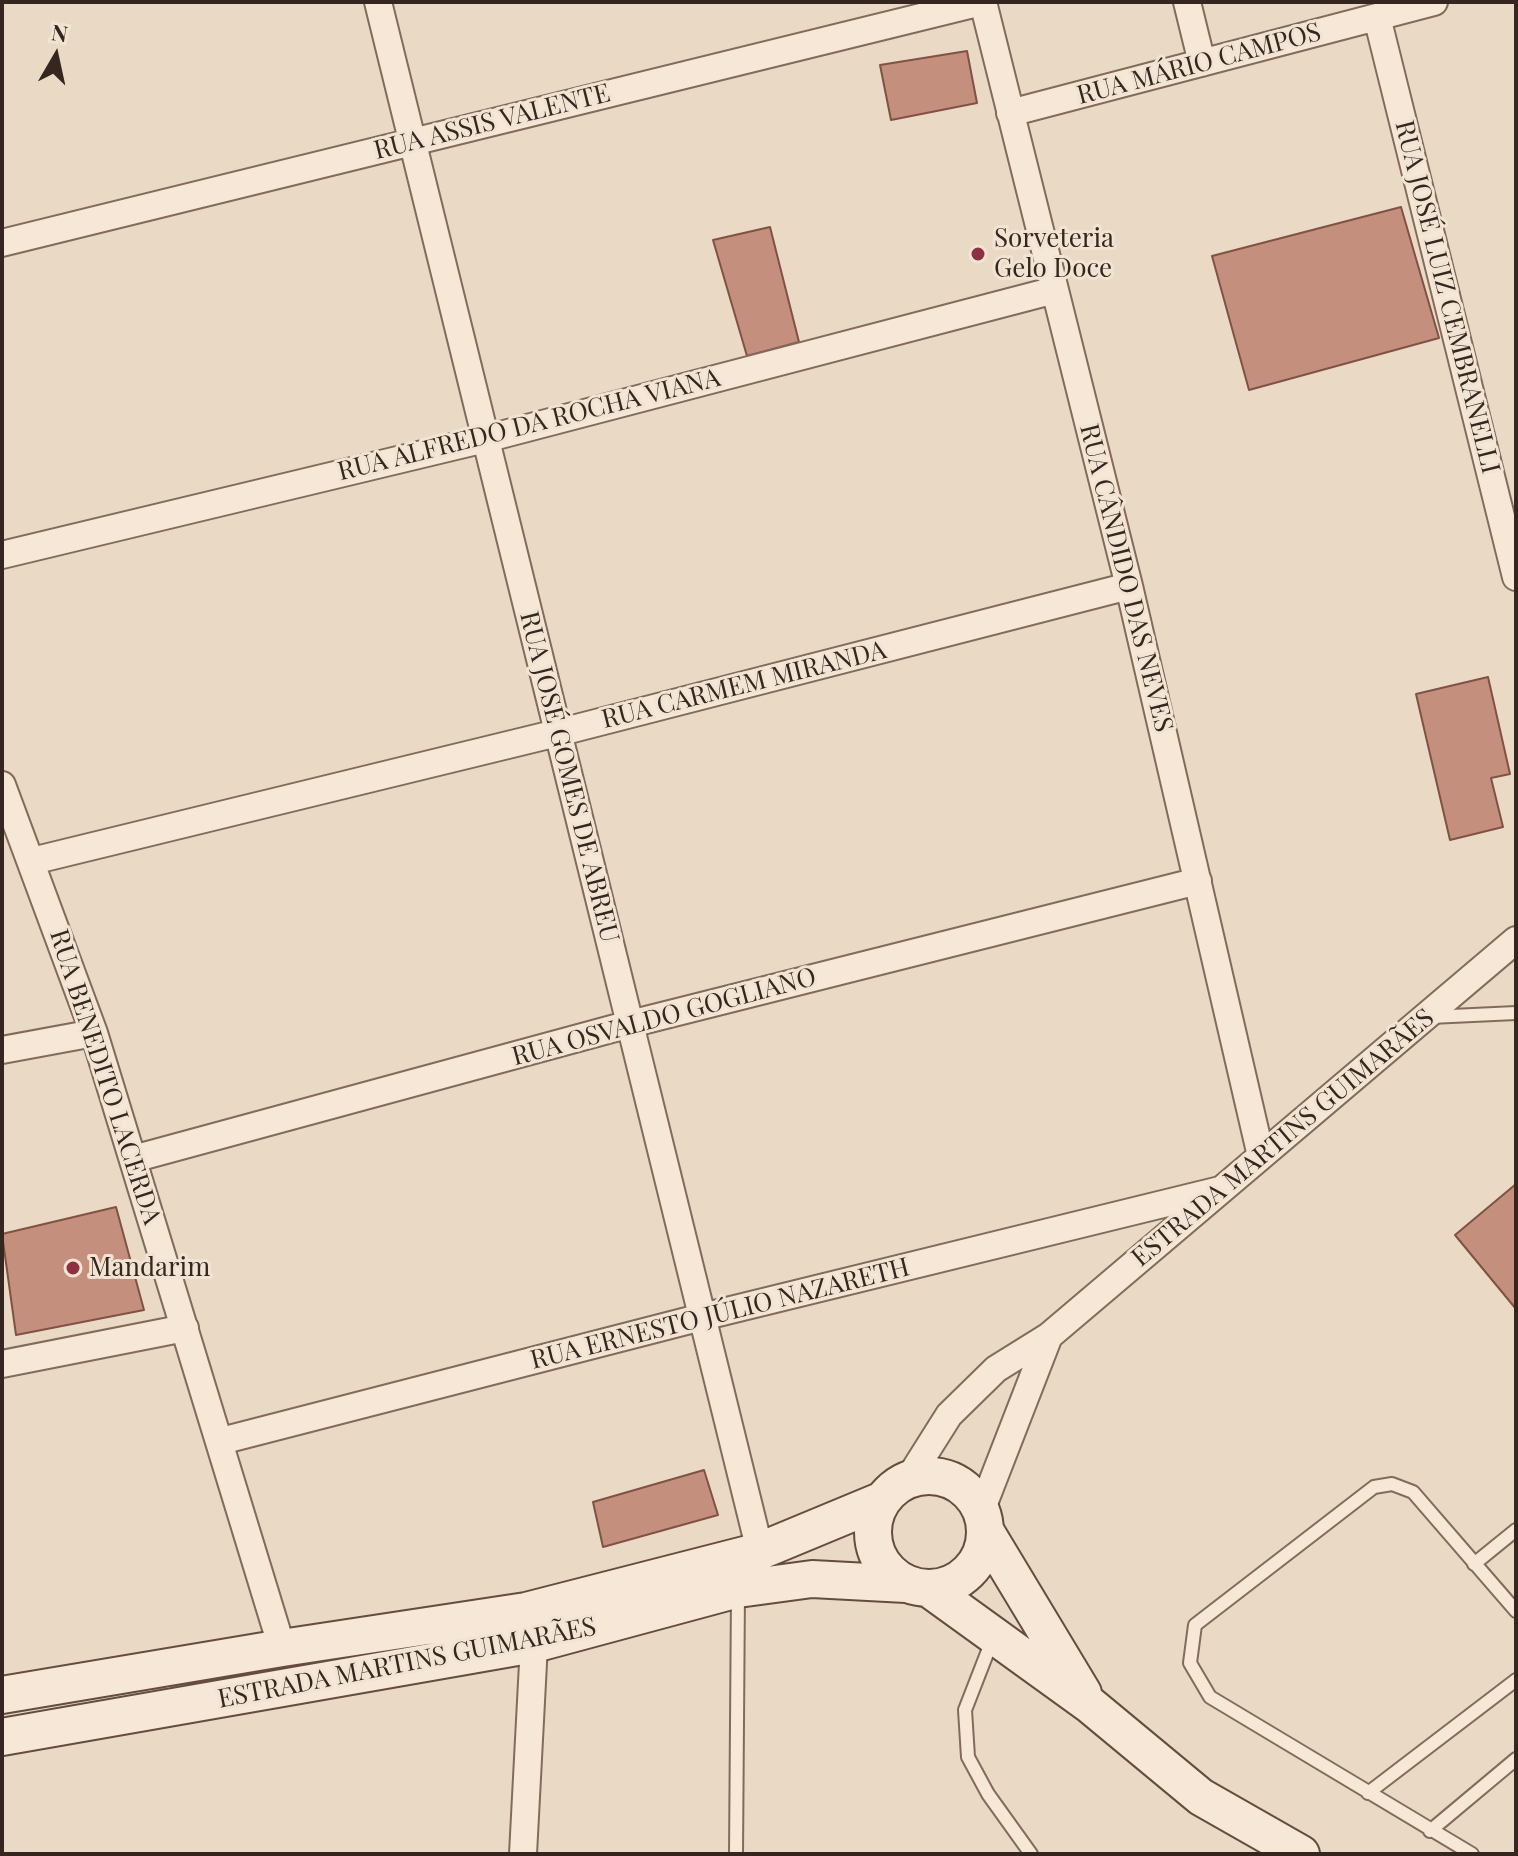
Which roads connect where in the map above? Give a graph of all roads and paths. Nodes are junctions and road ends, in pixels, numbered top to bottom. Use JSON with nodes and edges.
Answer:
{"nodes":[{"id":1,"x":378,"y":2,"type":"edge"},
{"id":2,"x":982,"y":2,"type":"edge"},
{"id":3,"x":1187,"y":2,"type":"edge"},
{"id":4,"x":1434,"y":2,"type":"edge"},
{"id":5,"x":1377,"y":17,"type":"junction"},
{"id":6,"x":1202,"y":63,"type":"junction"},
{"id":7,"x":1010,"y":113,"type":"junction"},
{"id":8,"x":414,"y":140,"type":"junction"},
{"id":9,"x":2,"y":243,"type":"edge"},
{"id":10,"x":1055,"y":290,"type":"junction"},
{"id":11,"x":485,"y":439,"type":"junction"},
{"id":12,"x":2,"y":555,"type":"edge"},
{"id":13,"x":1516,"y":577,"type":"edge"},
{"id":14,"x":1129,"y":586,"type":"junction"},
{"id":15,"x":557,"y":733,"type":"junction"},
{"id":16,"x":2,"y":785,"type":"edge"},
{"id":17,"x":32,"y":861,"type":"junction"},
{"id":18,"x":1198,"y":881,"type":"junction"},
{"id":19,"x":1516,"y":940,"type":"edge"},
{"id":20,"x":1516,"y":1013,"type":"edge"},
{"id":21,"x":1427,"y":1017,"type":"junction"},
{"id":22,"x":630,"y":1024,"type":"junction"},
{"id":23,"x":94,"y":1033,"type":"junction"},
{"id":24,"x":2,"y":1050,"type":"edge"},
{"id":25,"x":1261,"y":1156,"type":"junction"},
{"id":26,"x":133,"y":1159,"type":"junction"},
{"id":27,"x":1220,"y":1190,"type":"junction"},
{"id":28,"x":702,"y":1317,"type":"junction"},
{"id":29,"x":185,"y":1328,"type":"junction"},
{"id":30,"x":1049,"y":1336,"type":"junction"},
{"id":31,"x":2,"y":1364,"type":"edge"},
{"id":32,"x":221,"y":1441,"type":"junction"},
{"id":33,"x":895,"y":1490,"type":"junction"},
{"id":34,"x":983,"y":1521,"type":"junction"},
{"id":35,"x":1516,"y":1530,"type":"edge"},
{"id":36,"x":760,"y":1551,"type":"junction"},
{"id":37,"x":1474,"y":1564,"type":"junction"},
{"id":38,"x":917,"y":1586,"type":"junction"},
{"id":39,"x":738,"y":1589,"type":"junction"},
{"id":40,"x":1516,"y":1611,"type":"edge"},
{"id":41,"x":530,"y":1627,"type":"junction"},
{"id":42,"x":994,"y":1636,"type":"junction"},
{"id":43,"x":282,"y":1648,"type":"junction"},
{"id":44,"x":1516,"y":1680,"type":"edge"},
{"id":45,"x":2,"y":1695,"type":"edge"},
{"id":46,"x":1090,"y":1705,"type":"junction"},
{"id":47,"x":2,"y":1737,"type":"edge"},
{"id":48,"x":1516,"y":1759,"type":"edge"},
{"id":49,"x":1368,"y":1793,"type":"junction"},
{"id":50,"x":1430,"y":1831,"type":"junction"},
{"id":51,"x":523,"y":1854,"type":"edge"},
{"id":52,"x":736,"y":1854,"type":"edge"},
{"id":53,"x":1031,"y":1854,"type":"edge"},
{"id":54,"x":1301,"y":1854,"type":"edge"},
{"id":55,"x":1472,"y":1854,"type":"edge"}],
"edges":[{"from":1,"to":8,"type":"street","name":"RUA JOSÉ GOMES DE ABREU"},
{"from":2,"to":7,"type":"street","name":"RUA CÂNDIDO DAS NEVES"},
{"from":2,"to":8,"type":"street","name":"RUA ASSIS VALENTE"},
{"from":3,"to":6,"type":"street"},
{"from":4,"to":5,"type":"street","name":"RUA MÁRIO CAMPOS"},
{"from":5,"to":6,"type":"street","name":"RUA MÁRIO CAMPOS"},
{"from":5,"to":13,"type":"street","name":"RUA JOSÉ LUIZ CEMBRANELLI"},
{"from":6,"to":7,"type":"street","name":"RUA MÁRIO CAMPOS"},
{"from":7,"to":10,"type":"street","name":"RUA CÂNDIDO DAS NEVES"},
{"from":8,"to":9,"type":"street","name":"RUA ASSIS VALENTE"},
{"from":8,"to":11,"type":"street","name":"RUA JOSÉ GOMES DE ABREU"},
{"from":10,"to":11,"type":"street","name":"RUA ALFREDO DA ROCHA VIANA"},
{"from":10,"to":14,"type":"street","name":"RUA CÂNDIDO DAS NEVES"},
{"from":11,"to":12,"type":"street","name":"RUA ALFREDO DA ROCHA VIANA"},
{"from":11,"to":15,"type":"street","name":"RUA JOSÉ GOMES DE ABREU"},
{"from":14,"to":15,"type":"street","name":"RUA CARMEM MIRANDA"},
{"from":14,"to":18,"type":"street","name":"RUA CÂNDIDO DAS NEVES"},
{"from":15,"to":17,"type":"street","name":"RUA CARMEM MIRANDA"},
{"from":15,"to":22,"type":"street","name":"RUA JOSÉ GOMES DE ABREU"},
{"from":16,"to":17,"type":"street","name":"RUA BENEDITO LACERDA"},
{"from":17,"to":23,"type":"street","name":"RUA BENEDITO LACERDA"},
{"from":18,"to":22,"type":"street","name":"RUA OSVALDO GOGLIANO"},
{"from":18,"to":25,"type":"street","name":"RUA CÂNDIDO DAS NEVES"},
{"from":19,"to":21,"type":"street","name":"ESTRADA MARTINS GUIMARÃES"},
{"from":20,"to":21,"type":"lane"},
{"from":21,"to":25,"type":"street","name":"ESTRADA MARTINS GUIMARÃES"},
{"from":22,"to":26,"type":"street","name":"RUA OSVALDO GOGLIANO"},
{"from":22,"to":28,"type":"street","name":"RUA JOSÉ GOMES DE ABREU"},
{"from":23,"to":24,"type":"street"},
{"from":23,"to":26,"type":"street","name":"RUA BENEDITO LACERDA"},
{"from":25,"to":27,"type":"street","name":"ESTRADA MARTINS GUIMARÃES"},
{"from":26,"to":29,"type":"street","name":"RUA BENEDITO LACERDA"},
{"from":27,"to":28,"type":"street","name":"RUA ERNESTO JÚLIO NAZARETH"},
{"from":27,"to":30,"type":"street","name":"ESTRADA MARTINS GUIMARÃES"},
{"from":28,"to":32,"type":"street","name":"RUA ERNESTO JÚLIO NAZARETH"},
{"from":28,"to":36,"type":"street","name":"RUA JOSÉ GOMES DE ABREU"},
{"from":29,"to":31,"type":"street"},
{"from":29,"to":32,"type":"street","name":"RUA BENEDITO LACERDA"},
{"from":30,"to":33,"type":"street","name":"ESTRADA MARTINS GUIMARÃES"},
{"from":30,"to":34,"type":"street","name":"ESTRADA MARTINS GUIMARÃES"},
{"from":32,"to":43,"type":"street","name":"RUA BENEDITO LACERDA"},
{"from":33,"to":34,"type":"main road"},
{"from":33,"to":36,"type":"main road","name":"ESTRADA MARTINS GUIMARÃES"},
{"from":33,"to":38,"type":"main road"},
{"from":34,"to":38,"type":"main road"},
{"from":34,"to":46,"type":"main road"},
{"from":35,"to":37,"type":"lane"},
{"from":36,"to":41,"type":"main road","name":"ESTRADA MARTINS GUIMARÃES"},
{"from":37,"to":40,"type":"lane"},
{"from":37,"to":49,"type":"lane"},
{"from":38,"to":39,"type":"main road","name":"ESTRADA MARTINS GUIMARÃES"},
{"from":38,"to":42,"type":"main road"},
{"from":39,"to":41,"type":"main road","name":"ESTRADA MARTINS GUIMARÃES"},
{"from":39,"to":52,"type":"lane"},
{"from":41,"to":43,"type":"main road","name":"ESTRADA MARTINS GUIMARÃES"},
{"from":41,"to":47,"type":"main road","name":"ESTRADA MARTINS GUIMARÃES"},
{"from":41,"to":51,"type":"street"},
{"from":42,"to":46,"type":"main road"},
{"from":42,"to":53,"type":"lane"},
{"from":43,"to":45,"type":"main road","name":"ESTRADA MARTINS GUIMARÃES"},
{"from":44,"to":49,"type":"lane"},
{"from":46,"to":54,"type":"main road"},
{"from":48,"to":50,"type":"lane"},
{"from":49,"to":50,"type":"lane"},
{"from":50,"to":55,"type":"lane"}]}
